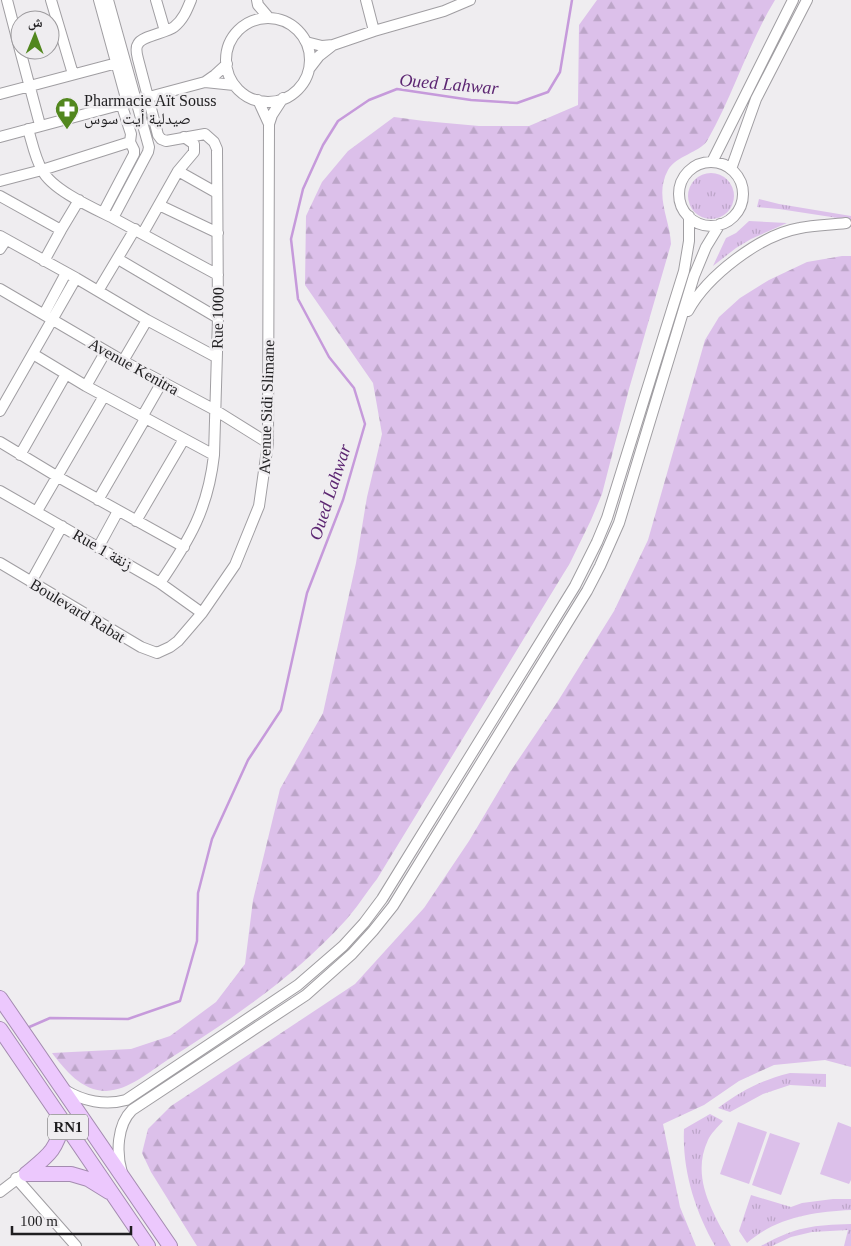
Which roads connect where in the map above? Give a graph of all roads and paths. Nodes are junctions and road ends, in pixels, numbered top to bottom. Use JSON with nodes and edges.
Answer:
{"nodes":[{"id":1,"x":51,"y":0,"type":"edge"},
{"id":2,"x":99,"y":0,"type":"edge"},
{"id":3,"x":108,"y":0,"type":"edge"},
{"id":4,"x":156,"y":0,"type":"edge"},
{"id":5,"x":192,"y":0,"type":"edge"},
{"id":6,"x":366,"y":0,"type":"edge"},
{"id":7,"x":793,"y":0,"type":"edge"},
{"id":8,"x":807,"y":0,"type":"edge"},
{"id":9,"x":467,"y":1,"type":"edge"},
{"id":10,"x":258,"y":2,"type":"edge"},
{"id":11,"x":270,"y":18,"type":"junction"},
{"id":12,"x":252,"y":21,"type":"junction"},
{"id":13,"x":165,"y":31,"type":"junction"},
{"id":14,"x":374,"y":31,"type":"junction"},
{"id":15,"x":306,"y":42,"type":"junction"},
{"id":16,"x":333,"y":45,"type":"junction"},
{"id":17,"x":23,"y":60,"type":"edge"},
{"id":18,"x":117,"y":63,"type":"junction"},
{"id":19,"x":227,"y":64,"type":"junction"},
{"id":20,"x":309,"y":70,"type":"junction"},
{"id":21,"x":73,"y":74,"type":"junction"},
{"id":22,"x":205,"y":82,"type":"junction"},
{"id":23,"x":234,"y":85,"type":"junction"},
{"id":24,"x":30,"y":87,"type":"junction"},
{"id":25,"x":0,"y":94,"type":"edge"},
{"id":26,"x":149,"y":96,"type":"junction"},
{"id":27,"x":283,"y":98,"type":"junction"},
{"id":28,"x":258,"y":100,"type":"junction"},
{"id":29,"x":128,"y":101,"type":"junction"},
{"id":30,"x":268,"y":124,"type":"junction"},
{"id":31,"x":40,"y":125,"type":"junction"},
{"id":32,"x":28,"y":129,"type":"junction"},
{"id":33,"x":0,"y":137,"type":"edge"},
{"id":34,"x":184,"y":137,"type":"junction"},
{"id":35,"x":130,"y":142,"type":"junction"},
{"id":36,"x":712,"y":162,"type":"junction"},
{"id":37,"x":731,"y":169,"type":"junction"},
{"id":38,"x":42,"y":170,"type":"junction"},
{"id":39,"x":178,"y":171,"type":"junction"},
{"id":40,"x":0,"y":181,"type":"edge"},
{"id":41,"x":217,"y":193,"type":"junction"},
{"id":42,"x":0,"y":196,"type":"edge"},
{"id":43,"x":79,"y":200,"type":"junction"},
{"id":44,"x":160,"y":205,"type":"junction"},
{"id":45,"x":103,"y":213,"type":"junction"},
{"id":46,"x":689,"y":216,"type":"junction"},
{"id":47,"x":113,"y":218,"type":"junction"},
{"id":48,"x":846,"y":223,"type":"dead end"},
{"id":49,"x":720,"y":224,"type":"junction"},
{"id":50,"x":61,"y":230,"type":"junction"},
{"id":51,"x":139,"y":231,"type":"junction"},
{"id":52,"x":218,"y":233,"type":"junction"},
{"id":53,"x":3,"y":238,"type":"edge"},
{"id":54,"x":0,"y":249,"type":"edge"},
{"id":55,"x":118,"y":259,"type":"junction"},
{"id":56,"x":44,"y":260,"type":"junction"},
{"id":57,"x":66,"y":272,"type":"junction"},
{"id":58,"x":218,"y":275,"type":"junction"},
{"id":59,"x":76,"y":278,"type":"junction"},
{"id":60,"x":0,"y":289,"type":"edge"},
{"id":61,"x":98,"y":291,"type":"junction"},
{"id":62,"x":48,"y":317,"type":"junction"},
{"id":63,"x":218,"y":318,"type":"junction"},
{"id":64,"x":147,"y":320,"type":"junction"},
{"id":65,"x":680,"y":325,"type":"junction"},
{"id":66,"x":106,"y":351,"type":"junction"},
{"id":67,"x":34,"y":354,"type":"junction"},
{"id":68,"x":216,"y":357,"type":"junction"},
{"id":69,"x":123,"y":361,"type":"junction"},
{"id":70,"x":66,"y":374,"type":"junction"},
{"id":71,"x":162,"y":382,"type":"junction"},
{"id":72,"x":86,"y":386,"type":"junction"},
{"id":73,"x":104,"y":396,"type":"junction"},
{"id":74,"x":215,"y":410,"type":"junction"},
{"id":75,"x":0,"y":411,"type":"edge"},
{"id":76,"x":143,"y":418,"type":"junction"},
{"id":77,"x":184,"y":439,"type":"junction"},
{"id":78,"x":0,"y":442,"type":"edge"},
{"id":79,"x":268,"y":443,"type":"junction"},
{"id":80,"x":20,"y":455,"type":"junction"},
{"id":81,"x":214,"y":455,"type":"junction"},
{"id":82,"x":58,"y":477,"type":"junction"},
{"id":83,"x":0,"y":491,"type":"edge"},
{"id":84,"x":98,"y":500,"type":"junction"},
{"id":85,"x":118,"y":510,"type":"junction"},
{"id":86,"x":37,"y":511,"type":"junction"},
{"id":87,"x":136,"y":521,"type":"junction"},
{"id":88,"x":62,"y":526,"type":"junction"},
{"id":89,"x":99,"y":546,"type":"junction"},
{"id":90,"x":184,"y":547,"type":"junction"},
{"id":91,"x":0,"y":563,"type":"edge"},
{"id":92,"x":31,"y":582,"type":"junction"},
{"id":93,"x":160,"y":583,"type":"junction"},
{"id":94,"x":202,"y":613,"type":"junction"},
{"id":95,"x":157,"y":653,"type":"joint"},
{"id":96,"x":0,"y":998,"type":"edge"},
{"id":97,"x":2,"y":1032,"type":"edge"},
{"id":98,"x":60,"y":1087,"type":"junction"},
{"id":99,"x":64,"y":1121,"type":"junction"},
{"id":100,"x":21,"y":1176,"type":"junction"},
{"id":101,"x":123,"y":1176,"type":"junction"},
{"id":102,"x":0,"y":1192,"type":"edge"},
{"id":103,"x":114,"y":1194,"type":"junction"},
{"id":104,"x":76,"y":1246,"type":"edge"},
{"id":105,"x":148,"y":1246,"type":"edge"},
{"id":106,"x":170,"y":1246,"type":"edge"}],
"edges":[{"from":1,"to":21,"type":"street"},
{"from":2,"to":18,"type":"street"},
{"from":3,"to":29,"type":"street"},
{"from":4,"to":13,"type":"street"},
{"from":5,"to":13,"type":"street"},
{"from":6,"to":14,"type":"street"},
{"from":7,"to":36,"type":"street"},
{"from":8,"to":37,"type":"street"},
{"from":9,"to":14,"type":"street"},
{"from":10,"to":11,"type":"street"},
{"from":10,"to":12,"type":"street"},
{"from":11,"to":12,"type":"street"},
{"from":11,"to":15,"type":"street"},
{"from":12,"to":19,"type":"street"},
{"from":13,"to":26,"type":"street"},
{"from":14,"to":16,"type":"street"},
{"from":15,"to":16,"type":"street"},
{"from":15,"to":20,"type":"street"},
{"from":16,"to":20,"type":"street"},
{"from":17,"to":24,"type":"street"},
{"from":18,"to":21,"type":"street"},
{"from":18,"to":29,"type":"street"},
{"from":19,"to":22,"type":"street"},
{"from":19,"to":23,"type":"street"},
{"from":20,"to":27,"type":"street"},
{"from":21,"to":24,"type":"street"},
{"from":22,"to":23,"type":"street"},
{"from":22,"to":26,"type":"street"},
{"from":23,"to":28,"type":"street"},
{"from":24,"to":25,"type":"street"},
{"from":24,"to":31,"type":"street"},
{"from":26,"to":29,"type":"street"},
{"from":26,"to":34,"type":"street","name":"Rue 1000"},
{"from":27,"to":28,"type":"street"},
{"from":27,"to":30,"type":"street","name":"Avenue Sidi Slimane"},
{"from":28,"to":30,"type":"street","name":"Avenue Sidi Slimane"},
{"from":29,"to":31,"type":"street"},
{"from":29,"to":35,"type":"street"},
{"from":29,"to":47,"type":"street"},
{"from":30,"to":79,"type":"street","name":"Avenue Sidi Slimane"},
{"from":31,"to":32,"type":"street"},
{"from":32,"to":33,"type":"street"},
{"from":32,"to":38,"type":"street"},
{"from":34,"to":39,"type":"street"},
{"from":34,"to":41,"type":"street","name":"Rue 1000"},
{"from":35,"to":38,"type":"street"},
{"from":35,"to":45,"type":"street"},
{"from":36,"to":37,"type":"street"},
{"from":36,"to":46,"type":"street"},
{"from":37,"to":49,"type":"street"},
{"from":38,"to":40,"type":"street"},
{"from":38,"to":43,"type":"street"},
{"from":39,"to":41,"type":"street"},
{"from":39,"to":44,"type":"street"},
{"from":41,"to":52,"type":"street","name":"Rue 1000"},
{"from":42,"to":50,"type":"street"},
{"from":43,"to":45,"type":"street"},
{"from":43,"to":50,"type":"street"},
{"from":44,"to":51,"type":"street"},
{"from":44,"to":52,"type":"street"},
{"from":45,"to":47,"type":"street"},
{"from":46,"to":49,"type":"street"},
{"from":46,"to":98,"type":"street"},
{"from":47,"to":51,"type":"street"},
{"from":48,"to":65,"type":"street"},
{"from":49,"to":65,"type":"street"},
{"from":50,"to":56,"type":"street"},
{"from":51,"to":55,"type":"street"},
{"from":51,"to":58,"type":"street"},
{"from":52,"to":58,"type":"street","name":"Rue 1000"},
{"from":53,"to":54,"type":"street"},
{"from":53,"to":56,"type":"street"},
{"from":55,"to":61,"type":"street"},
{"from":55,"to":63,"type":"street"},
{"from":56,"to":57,"type":"street"},
{"from":57,"to":59,"type":"street"},
{"from":57,"to":62,"type":"street"},
{"from":58,"to":63,"type":"street","name":"Rue 1000"},
{"from":59,"to":61,"type":"street"},
{"from":59,"to":62,"type":"street"},
{"from":60,"to":62,"type":"street","name":"Avenue Kenitra"},
{"from":61,"to":64,"type":"street"},
{"from":62,"to":66,"type":"street","name":"Avenue Kenitra"},
{"from":62,"to":67,"type":"street"},
{"from":63,"to":68,"type":"street","name":"Rue 1000"},
{"from":64,"to":68,"type":"street"},
{"from":64,"to":69,"type":"street"},
{"from":65,"to":101,"type":"street"},
{"from":66,"to":69,"type":"street","name":"Avenue Kenitra"},
{"from":66,"to":72,"type":"street"},
{"from":67,"to":70,"type":"street"},
{"from":67,"to":75,"type":"street"},
{"from":68,"to":74,"type":"street","name":"Rue 1000"},
{"from":69,"to":71,"type":"street","name":"Avenue Kenitra"},
{"from":70,"to":72,"type":"street"},
{"from":70,"to":80,"type":"street"},
{"from":71,"to":74,"type":"street","name":"Avenue Kenitra"},
{"from":71,"to":76,"type":"street"},
{"from":72,"to":73,"type":"street"},
{"from":73,"to":76,"type":"street"},
{"from":73,"to":82,"type":"street"},
{"from":74,"to":79,"type":"street","name":"Avenue Kenitra"},
{"from":74,"to":81,"type":"street","name":"Rue 1000"},
{"from":76,"to":77,"type":"street"},
{"from":76,"to":84,"type":"street"},
{"from":77,"to":81,"type":"street"},
{"from":77,"to":87,"type":"street"},
{"from":78,"to":80,"type":"street"},
{"from":79,"to":94,"type":"street","name":"Avenue Sidi Slimane"},
{"from":80,"to":82,"type":"street"},
{"from":81,"to":90,"type":"street","name":"Rue 1000"},
{"from":82,"to":84,"type":"street"},
{"from":82,"to":86,"type":"street"},
{"from":83,"to":86,"type":"street","name":"Rue 1 زنقة"},
{"from":84,"to":85,"type":"street"},
{"from":85,"to":87,"type":"street"},
{"from":85,"to":89,"type":"street"},
{"from":86,"to":88,"type":"street","name":"Rue 1 زنقة"},
{"from":87,"to":90,"type":"street"},
{"from":88,"to":89,"type":"street","name":"Rue 1 زنقة"},
{"from":88,"to":92,"type":"street"},
{"from":89,"to":93,"type":"street","name":"Rue 1 زنقة"},
{"from":90,"to":93,"type":"street","name":"Rue 1000"},
{"from":91,"to":92,"type":"street","name":"Boulevard Rabat"},
{"from":92,"to":95,"type":"street","name":"Boulevard Rabat"},
{"from":93,"to":94,"type":"street","name":"Rue 1 زنقة"},
{"from":94,"to":95,"type":"street","name":"Avenue Sidi Slimane"},
{"from":96,"to":98,"type":"highway","number":"RN1"},
{"from":97,"to":99,"type":"highway","number":"RN1"},
{"from":98,"to":101,"type":"highway","number":"RN1"},
{"from":99,"to":100,"type":"highway"},
{"from":99,"to":103,"type":"highway","number":"RN1"},
{"from":100,"to":102,"type":"street"},
{"from":100,"to":103,"type":"highway"},
{"from":100,"to":104,"type":"street"},
{"from":101,"to":106,"type":"highway","number":"RN1"},
{"from":103,"to":105,"type":"highway","number":"RN1"}]}
